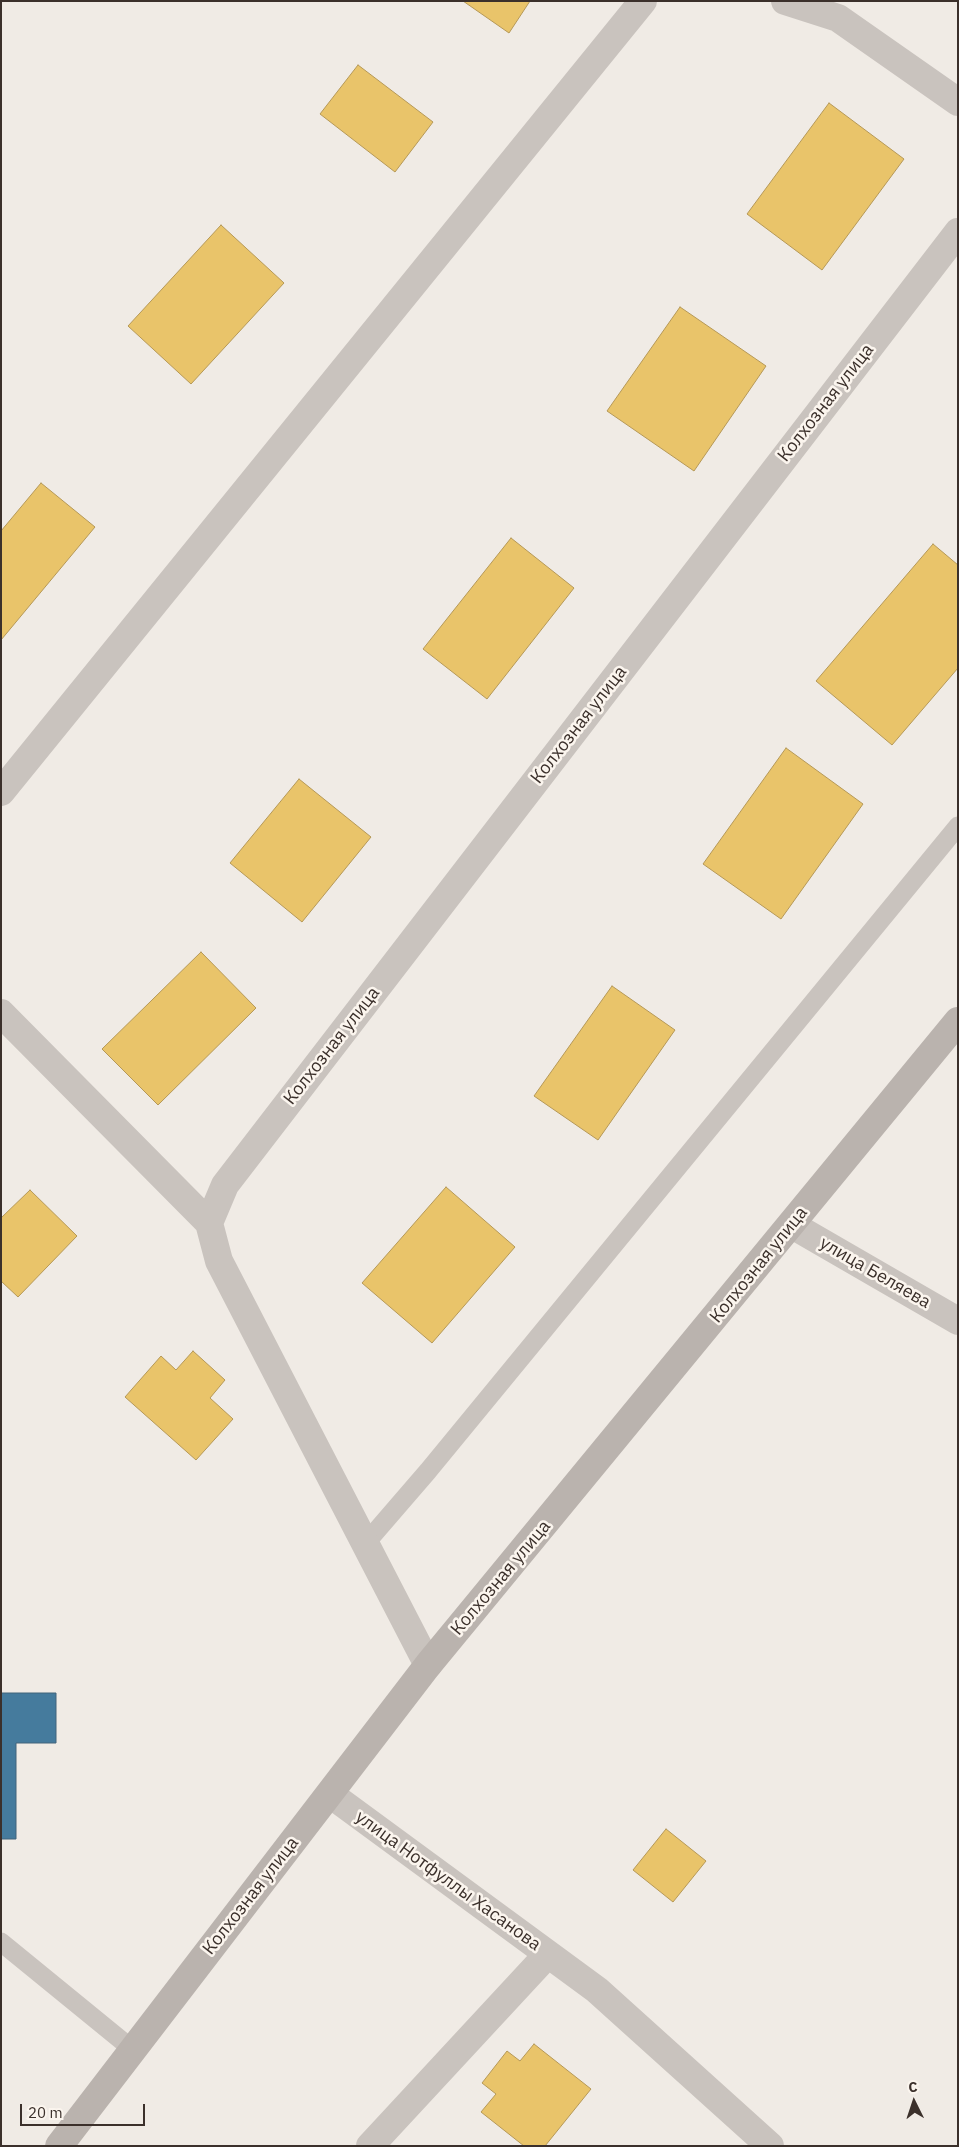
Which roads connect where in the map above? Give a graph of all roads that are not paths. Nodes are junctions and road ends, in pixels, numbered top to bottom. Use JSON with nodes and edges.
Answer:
{"nodes":[{"id":1,"x":643,"y":1,"type":"edge"},
{"id":2,"x":785,"y":1,"type":"edge"},
{"id":3,"x":958,"y":102,"type":"edge"},
{"id":4,"x":958,"y":232,"type":"edge"},
{"id":5,"x":1,"y":792,"type":"edge"},
{"id":6,"x":958,"y":826,"type":"edge"},
{"id":7,"x":1,"y":1014,"type":"edge"},
{"id":8,"x":958,"y":1021,"type":"edge"},
{"id":9,"x":209,"y":1222,"type":"junction"},
{"id":10,"x":792,"y":1225,"type":"junction"},
{"id":11,"x":958,"y":1321,"type":"edge"},
{"id":12,"x":365,"y":1544,"type":"junction"},
{"id":13,"x":428,"y":1665,"type":"junction"},
{"id":14,"x":330,"y":1794,"type":"junction"},
{"id":15,"x":1,"y":1942,"type":"edge"},
{"id":16,"x":548,"y":1954,"type":"junction"},
{"id":17,"x":132,"y":2049,"type":"junction"},
{"id":18,"x":58,"y":2146,"type":"edge"},
{"id":19,"x":370,"y":2146,"type":"edge"},
{"id":20,"x":770,"y":2146,"type":"edge"}],
"edges":[{"from":1,"to":5,"type":"street"},
{"from":2,"to":3,"type":"street"},
{"from":4,"to":9,"type":"street","name":"Колхозная улица"},
{"from":6,"to":12,"type":"lane"},
{"from":7,"to":9,"type":"street"},
{"from":8,"to":10,"type":"main road","name":"Колхозная улица"},
{"from":9,"to":12,"type":"street"},
{"from":10,"to":11,"type":"street","name":"улица Беляева"},
{"from":10,"to":13,"type":"main road","name":"Колхозная улица"},
{"from":12,"to":13,"type":"street"},
{"from":13,"to":14,"type":"main road","name":"Колхозная улица"},
{"from":14,"to":16,"type":"street","name":"улица Нотфуллы Хасанова"},
{"from":14,"to":17,"type":"main road","name":"Колхозная улица"},
{"from":15,"to":17,"type":"lane"},
{"from":16,"to":19,"type":"street","name":"улица Нотфуллы Хасанова"},
{"from":16,"to":20,"type":"street"},
{"from":17,"to":18,"type":"main road","name":"Колхозная улица"}]}
